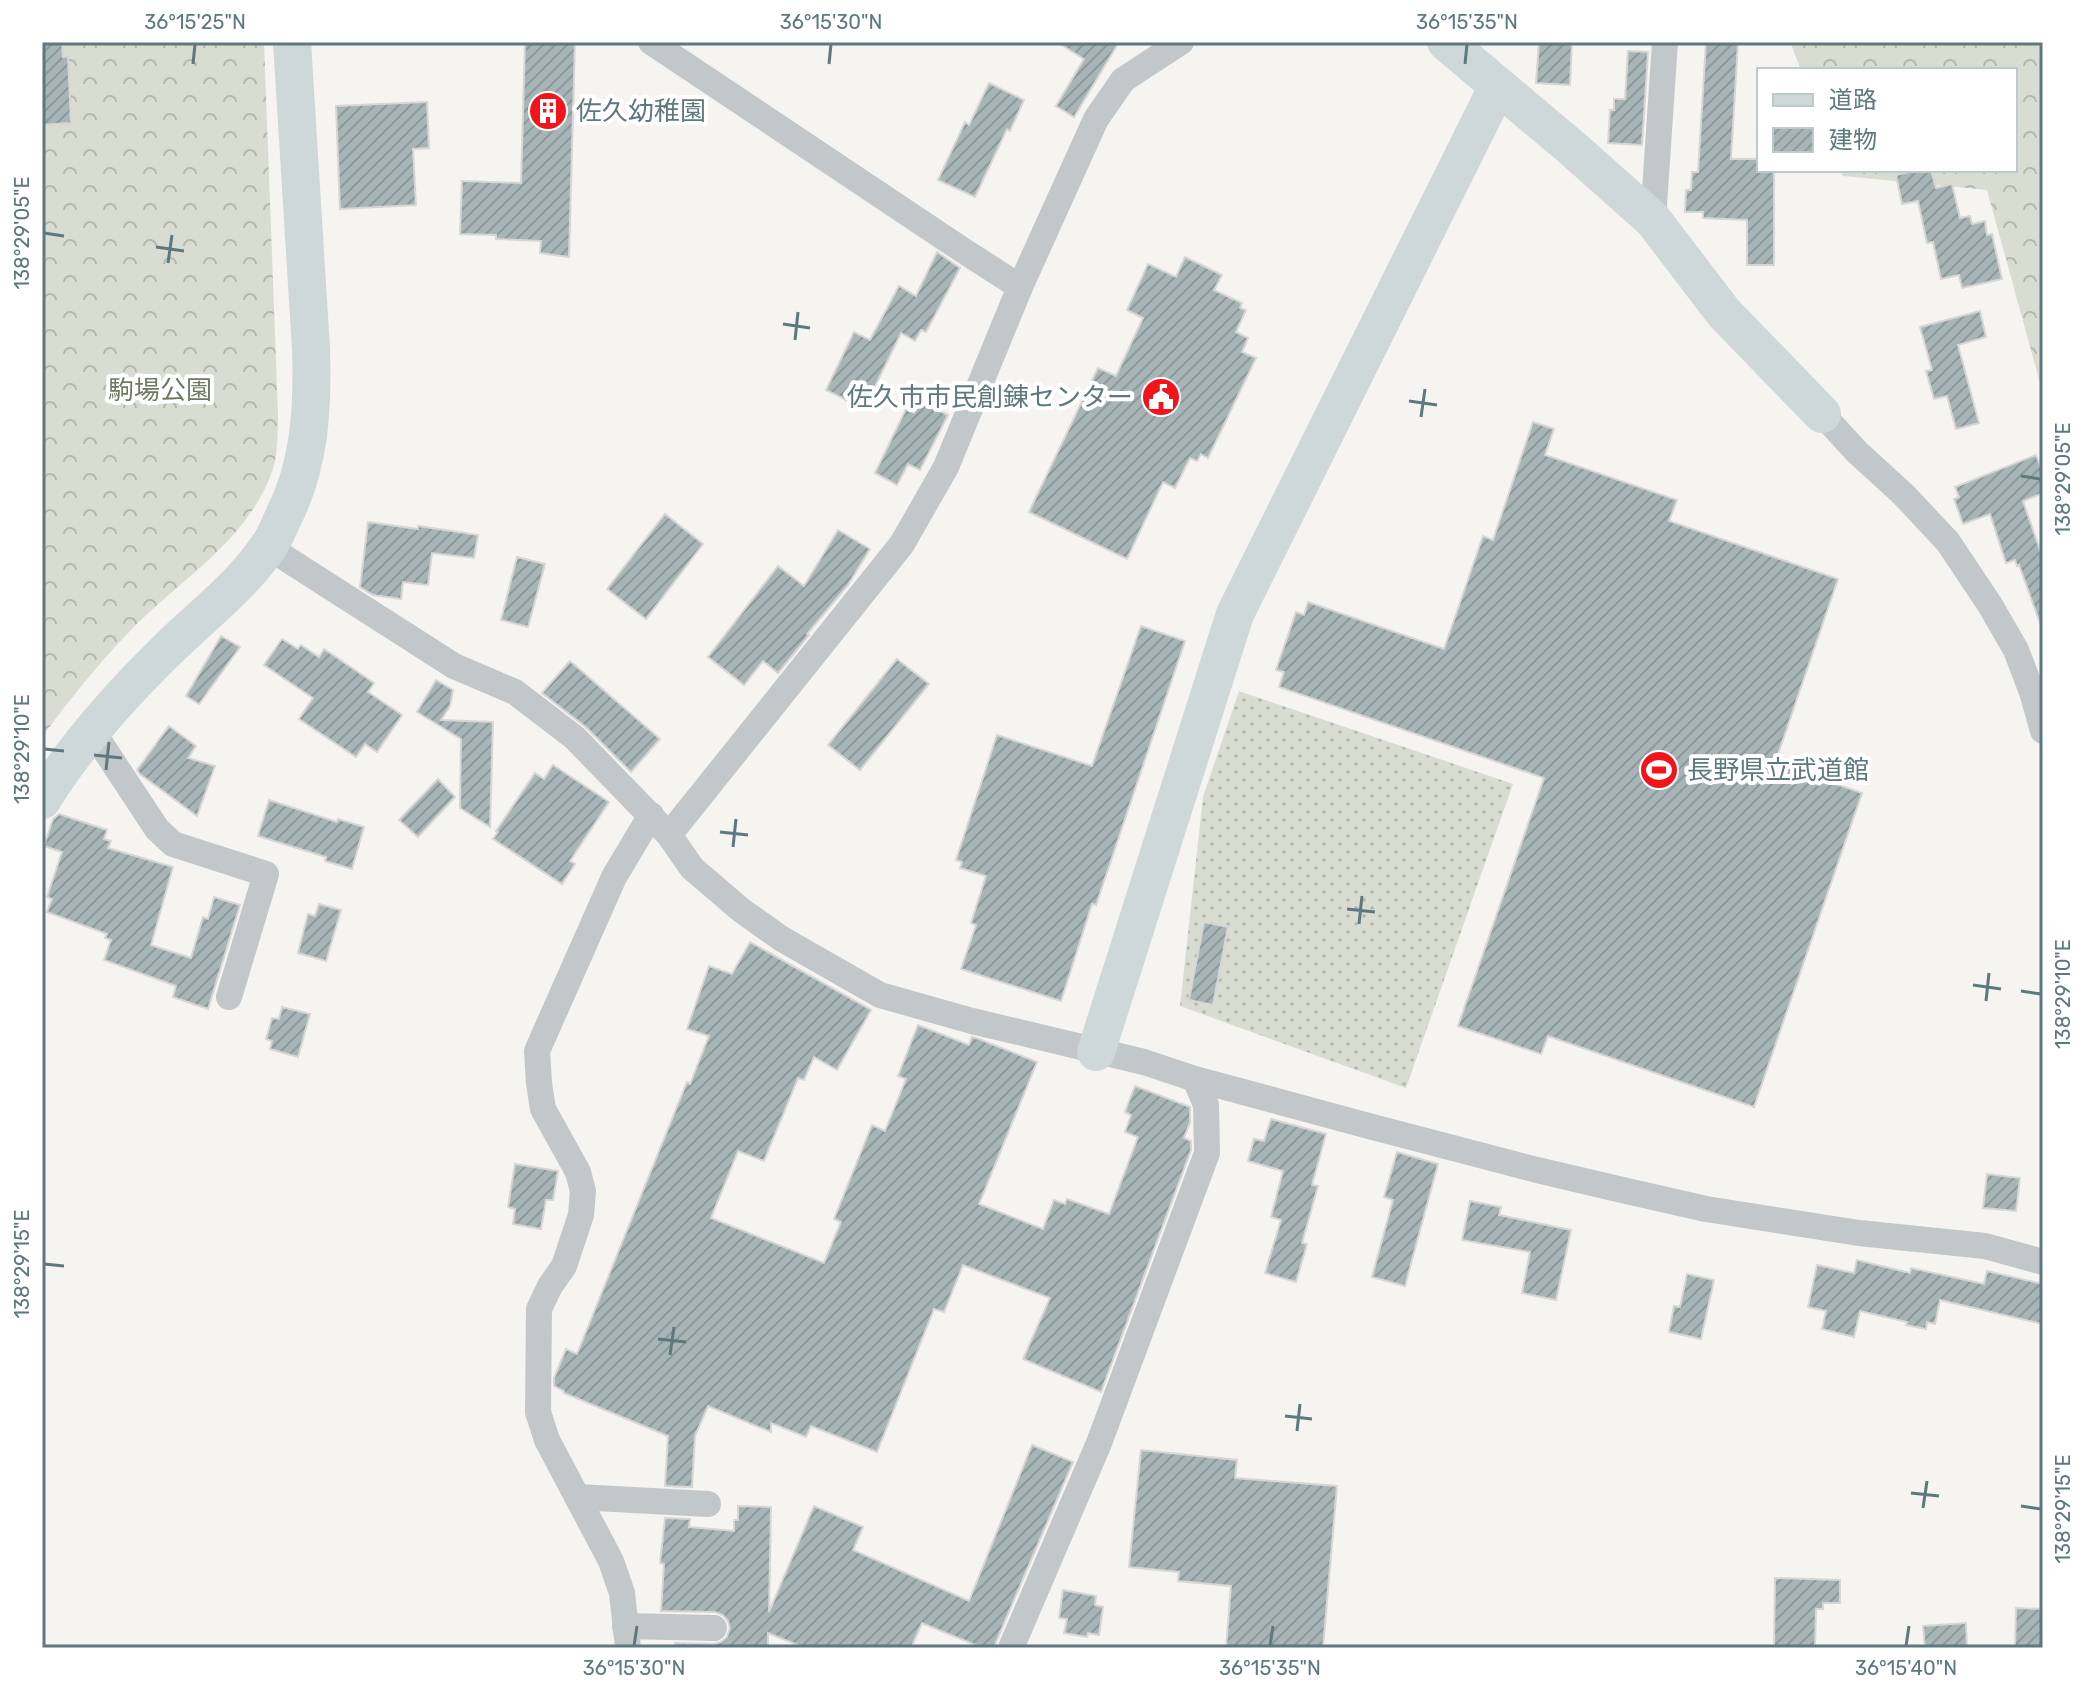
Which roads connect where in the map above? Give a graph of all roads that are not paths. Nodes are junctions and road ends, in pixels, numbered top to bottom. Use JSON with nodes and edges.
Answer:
{"nodes":[{"id":1,"x":292,"y":42,"type":"edge"},
{"id":2,"x":651,"y":42,"type":"edge"},
{"id":3,"x":1181,"y":42,"type":"edge"},
{"id":4,"x":1665,"y":42,"type":"edge"},
{"id":5,"x":1465,"y":48,"type":"edge"},
{"id":6,"x":1498,"y":86,"type":"junction"},
{"id":7,"x":1653,"y":220,"type":"junction"},
{"id":8,"x":1020,"y":287,"type":"junction"},
{"id":9,"x":1822,"y":414,"type":"joint"},
{"id":10,"x":268,"y":547,"type":"junction"},
{"id":11,"x":2043,"y":731,"type":"edge"},
{"id":12,"x":93,"y":732,"type":"junction"},
{"id":13,"x":42,"y":800,"type":"edge"},
{"id":14,"x":651,"y":815,"type":"junction"},
{"id":15,"x":669,"y":835,"type":"junction"},
{"id":16,"x":229,"y":997,"type":"dead end"},
{"id":17,"x":1096,"y":1052,"type":"junction"},
{"id":18,"x":1195,"y":1079,"type":"junction"},
{"id":19,"x":2043,"y":1262,"type":"edge"},
{"id":20,"x":577,"y":1497,"type":"junction"},
{"id":21,"x":708,"y":1504,"type":"dead end"},
{"id":22,"x":714,"y":1628,"type":"dead end"},
{"id":23,"x":627,"y":1637,"type":"edge"},
{"id":24,"x":1011,"y":1648,"type":"edge"}],
"edges":[{"from":1,"to":10,"type":"street"},
{"from":2,"to":8,"type":"street"},
{"from":3,"to":8,"type":"street"},
{"from":4,"to":7,"type":"street"},
{"from":5,"to":6,"type":"street"},
{"from":6,"to":7,"type":"street"},
{"from":6,"to":17,"type":"street"},
{"from":7,"to":9,"type":"street"},
{"from":8,"to":15,"type":"street"},
{"from":9,"to":11,"type":"street"},
{"from":10,"to":12,"type":"street"},
{"from":10,"to":14,"type":"street"},
{"from":12,"to":13,"type":"street"},
{"from":12,"to":16,"type":"street"},
{"from":14,"to":15,"type":"street"},
{"from":14,"to":20,"type":"street"},
{"from":15,"to":17,"type":"street"},
{"from":17,"to":18,"type":"street"},
{"from":18,"to":19,"type":"street"},
{"from":18,"to":24,"type":"street"},
{"from":20,"to":21,"type":"street"},
{"from":20,"to":23,"type":"street"},
{"from":22,"to":23,"type":"street"}]}
